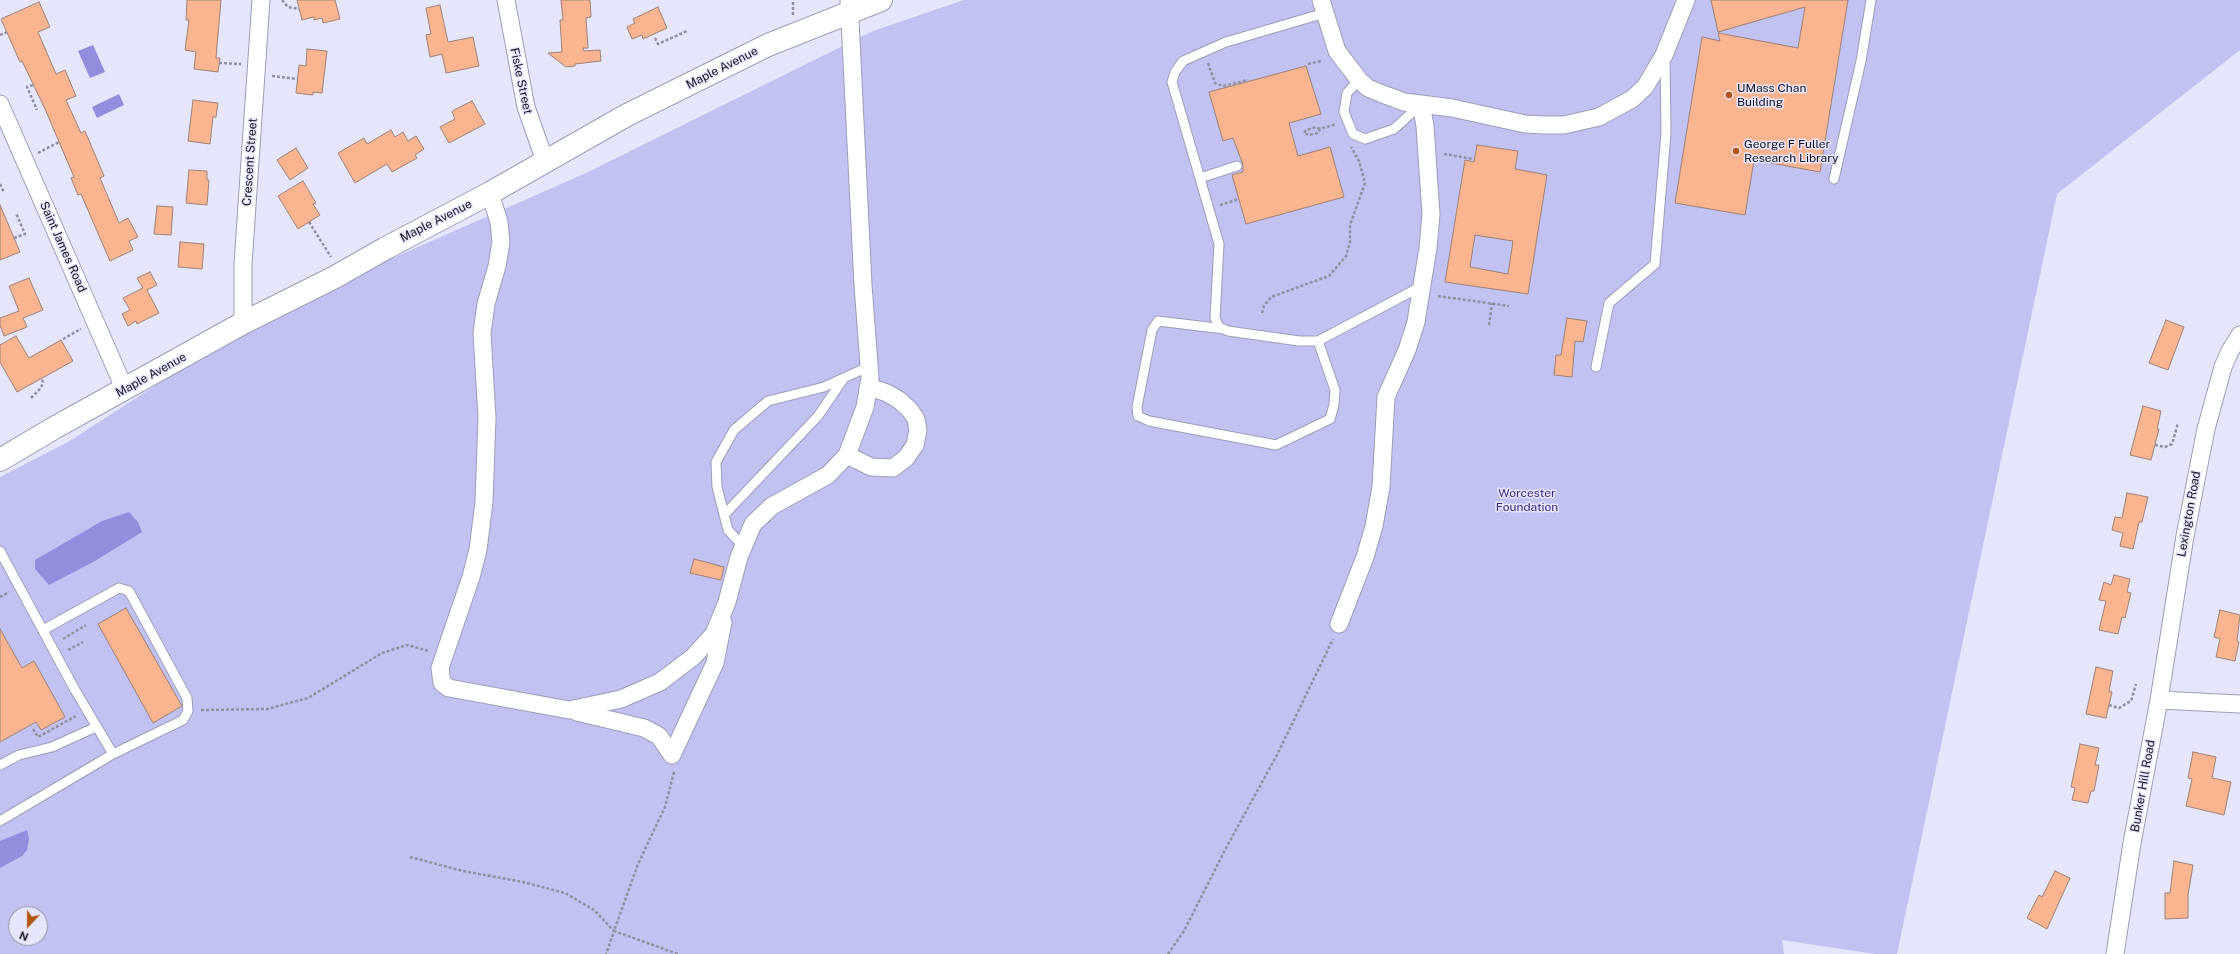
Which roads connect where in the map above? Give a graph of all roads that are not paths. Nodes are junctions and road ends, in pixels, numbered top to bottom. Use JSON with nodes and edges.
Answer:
{"nodes":[{"id":1,"x":261,"y":0,"type":"edge"},
{"id":2,"x":506,"y":0,"type":"edge"},
{"id":3,"x":881,"y":0,"type":"edge"},
{"id":4,"x":1686,"y":0,"type":"edge"},
{"id":5,"x":1871,"y":0,"type":"edge"},
{"id":6,"x":849,"y":6,"type":"edge"},
{"id":7,"x":1323,"y":6,"type":"edge"},
{"id":8,"x":1664,"y":55,"type":"junction"},
{"id":9,"x":1359,"y":80,"type":"junction"},
{"id":10,"x":0,"y":104,"type":"edge"},
{"id":11,"x":1421,"y":104,"type":"junction"},
{"id":12,"x":545,"y":161,"type":"junction"},
{"id":13,"x":1237,"y":166,"type":"dead end"},
{"id":14,"x":1200,"y":178,"type":"junction"},
{"id":15,"x":1834,"y":178,"type":"dead end"},
{"id":16,"x":490,"y":193,"type":"junction"},
{"id":17,"x":1422,"y":286,"type":"junction"},
{"id":18,"x":243,"y":324,"type":"junction"},
{"id":19,"x":1224,"y":330,"type":"junction"},
{"id":20,"x":2240,"y":335,"type":"edge"},
{"id":21,"x":1318,"y":341,"type":"junction"},
{"id":22,"x":870,"y":366,"type":"junction"},
{"id":23,"x":1596,"y":367,"type":"dead end"},
{"id":24,"x":844,"y":378,"type":"junction"},
{"id":25,"x":869,"y":387,"type":"junction"},
{"id":26,"x":125,"y":390,"type":"junction"},
{"id":27,"x":847,"y":455,"type":"junction"},
{"id":28,"x":0,"y":460,"type":"edge"},
{"id":29,"x":724,"y":515,"type":"junction"},
{"id":30,"x":743,"y":546,"type":"junction"},
{"id":31,"x":0,"y":551,"type":"edge"},
{"id":32,"x":724,"y":613,"type":"junction"},
{"id":33,"x":1339,"y":624,"type":"road end"},
{"id":34,"x":43,"y":630,"type":"junction"},
{"id":35,"x":2159,"y":700,"type":"junction"},
{"id":36,"x":2240,"y":704,"type":"edge"},
{"id":37,"x":569,"y":710,"type":"junction"},
{"id":38,"x":96,"y":726,"type":"junction"},
{"id":39,"x":113,"y":754,"type":"junction"},
{"id":40,"x":0,"y":765,"type":"edge"},
{"id":41,"x":0,"y":821,"type":"edge"},
{"id":42,"x":2115,"y":954,"type":"edge"}],
"edges":[{"from":1,"to":18,"type":"street","name":"Crescent Street"},
{"from":2,"to":12,"type":"street","name":"Fiske Street"},
{"from":3,"to":6,"type":"main road","name":"Maple Avenue"},
{"from":4,"to":8,"type":"street"},
{"from":5,"to":15,"type":"lane"},
{"from":6,"to":12,"type":"main road","name":"Maple Avenue"},
{"from":6,"to":22,"type":"street"},
{"from":7,"to":9,"type":"street"},
{"from":7,"to":14,"type":"lane"},
{"from":8,"to":11,"type":"street"},
{"from":8,"to":23,"type":"lane"},
{"from":9,"to":11,"type":"street"},
{"from":9,"to":11,"type":"lane"},
{"from":10,"to":26,"type":"street","name":"Saint James Road"},
{"from":11,"to":17,"type":"street"},
{"from":12,"to":16,"type":"main road","name":"Maple Avenue"},
{"from":13,"to":14,"type":"lane"},
{"from":14,"to":19,"type":"lane"},
{"from":16,"to":18,"type":"main road","name":"Maple Avenue"},
{"from":16,"to":37,"type":"street"},
{"from":17,"to":21,"type":"lane"},
{"from":17,"to":33,"type":"street"},
{"from":18,"to":26,"type":"main road","name":"Maple Avenue"},
{"from":19,"to":21,"type":"lane"},
{"from":19,"to":21,"type":"lane"},
{"from":20,"to":35,"type":"street","name":"Lexington Road"},
{"from":22,"to":24,"type":"lane"},
{"from":22,"to":25,"type":"street"},
{"from":24,"to":29,"type":"lane"},
{"from":24,"to":29,"type":"lane"},
{"from":25,"to":27,"type":"street"},
{"from":25,"to":27,"type":"street"},
{"from":26,"to":28,"type":"main road","name":"Maple Avenue"},
{"from":27,"to":30,"type":"street"},
{"from":29,"to":30,"type":"lane"},
{"from":30,"to":32,"type":"street"},
{"from":31,"to":34,"type":"lane"},
{"from":32,"to":37,"type":"street"},
{"from":32,"to":37,"type":"street"},
{"from":34,"to":38,"type":"lane"},
{"from":34,"to":39,"type":"lane"},
{"from":35,"to":36,"type":"street"},
{"from":35,"to":42,"type":"street","name":"Bunker Hill Road"},
{"from":38,"to":39,"type":"lane"},
{"from":38,"to":40,"type":"lane"},
{"from":39,"to":41,"type":"lane"}]}
